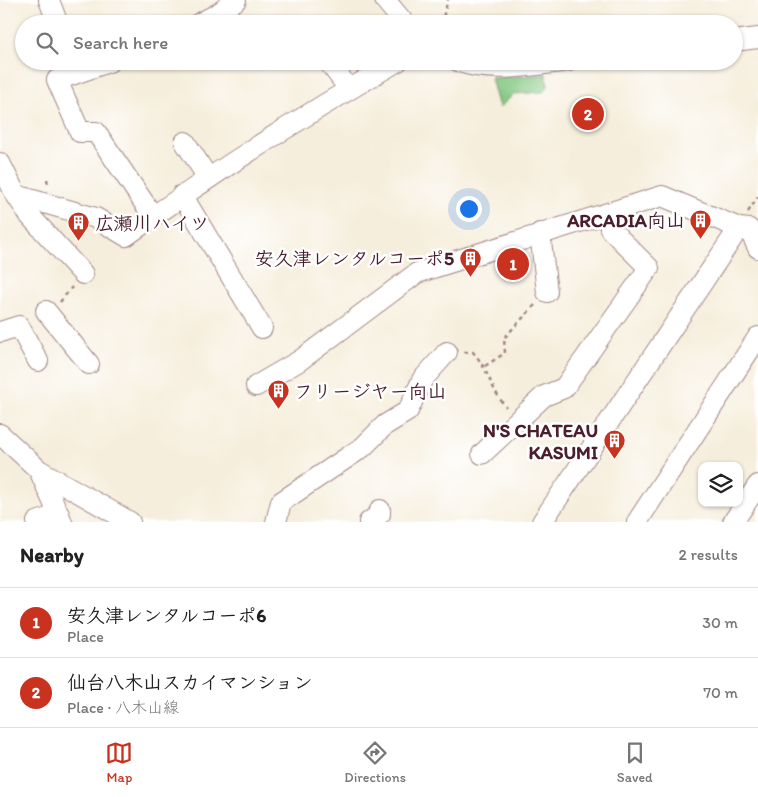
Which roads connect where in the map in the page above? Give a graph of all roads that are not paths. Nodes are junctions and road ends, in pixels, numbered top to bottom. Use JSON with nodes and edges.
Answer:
{"nodes":[{"id":1,"x":49,"y":0,"type":"edge"},
{"id":2,"x":236,"y":0,"type":"edge"},
{"id":3,"x":385,"y":0,"type":"edge"},
{"id":4,"x":55,"y":15,"type":"edge"},
{"id":5,"x":215,"y":15,"type":"edge"},
{"id":6,"x":398,"y":15,"type":"edge"},
{"id":7,"x":758,"y":38,"type":"edge"},
{"id":8,"x":743,"y":40,"type":"edge"},
{"id":9,"x":85,"y":70,"type":"edge"},
{"id":10,"x":335,"y":70,"type":"edge"},
{"id":11,"x":382,"y":70,"type":"edge"},
{"id":12,"x":349,"y":89,"type":"junction"},
{"id":13,"x":185,"y":142,"type":"dead end"},
{"id":14,"x":0,"y":163,"type":"edge"},
{"id":15,"x":208,"y":178,"type":"junction"},
{"id":16,"x":16,"y":195,"type":"junction"},
{"id":17,"x":182,"y":195,"type":"junction"},
{"id":18,"x":608,"y":214,"type":"junction"},
{"id":19,"x":153,"y":216,"type":"junction"},
{"id":20,"x":739,"y":228,"type":"junction"},
{"id":21,"x":540,"y":233,"type":"junction"},
{"id":22,"x":758,"y":248,"type":"edge"},
{"id":23,"x":83,"y":274,"type":"road end"},
{"id":24,"x":547,"y":292,"type":"road end"},
{"id":25,"x":262,"y":328,"type":"dead end"},
{"id":26,"x":9,"y":329,"type":"edge"},
{"id":27,"x":758,"y":337,"type":"edge"},
{"id":28,"x":447,"y":352,"type":"dead end"},
{"id":29,"x":38,"y":361,"type":"dead end"},
{"id":30,"x":89,"y":364,"type":"dead end"},
{"id":31,"x":256,"y":386,"type":"dead end"},
{"id":32,"x":0,"y":434,"type":"edge"},
{"id":33,"x":482,"y":454,"type":"dead end"},
{"id":34,"x":39,"y":470,"type":"junction"},
{"id":35,"x":758,"y":485,"type":"edge"},
{"id":36,"x":60,"y":518,"type":"edge"},
{"id":37,"x":37,"y":522,"type":"edge"},
{"id":38,"x":130,"y":522,"type":"edge"},
{"id":39,"x":276,"y":522,"type":"edge"},
{"id":40,"x":542,"y":522,"type":"edge"},
{"id":41,"x":637,"y":522,"type":"edge"},
{"id":42,"x":733,"y":522,"type":"edge"}],
"edges":[{"from":1,"to":4,"type":"street"},
{"from":2,"to":5,"type":"street"},
{"from":3,"to":6,"type":"street"},
{"from":7,"to":8,"type":"street"},
{"from":9,"to":19,"type":"street"},
{"from":10,"to":12,"type":"street"},
{"from":11,"to":12,"type":"street"},
{"from":12,"to":15,"type":"street"},
{"from":13,"to":15,"type":"street"},
{"from":14,"to":16,"type":"street"},
{"from":15,"to":17,"type":"street"},
{"from":16,"to":19,"type":"street"},
{"from":16,"to":23,"type":"street"},
{"from":17,"to":19,"type":"street"},
{"from":17,"to":25,"type":"street"},
{"from":18,"to":20,"type":"street"},
{"from":18,"to":21,"type":"street"},
{"from":18,"to":33,"type":"street"},
{"from":20,"to":22,"type":"street"},
{"from":20,"to":40,"type":"street"},
{"from":21,"to":24,"type":"street"},
{"from":21,"to":31,"type":"street"},
{"from":26,"to":29,"type":"street"},
{"from":26,"to":30,"type":"street"},
{"from":27,"to":41,"type":"street"},
{"from":28,"to":39,"type":"street"},
{"from":32,"to":34,"type":"street"},
{"from":34,"to":36,"type":"street"},
{"from":34,"to":38,"type":"street"},
{"from":35,"to":42,"type":"street"},
{"from":36,"to":37,"type":"street"}]}
